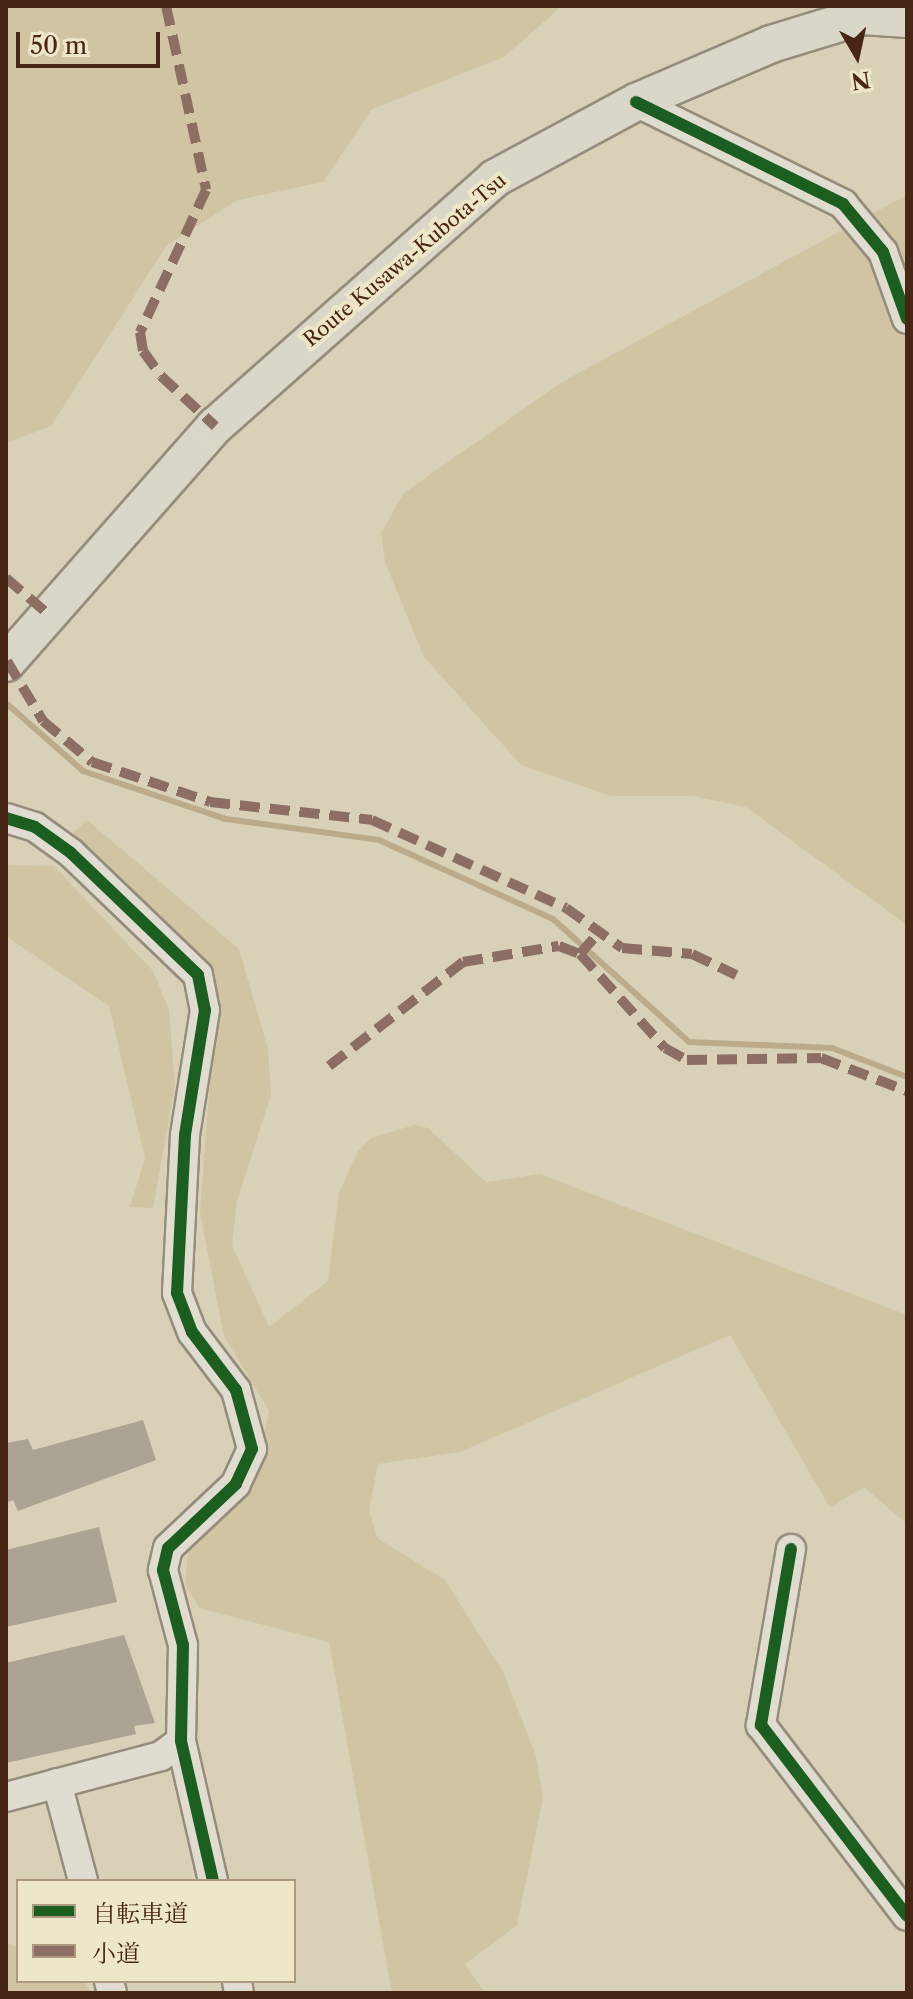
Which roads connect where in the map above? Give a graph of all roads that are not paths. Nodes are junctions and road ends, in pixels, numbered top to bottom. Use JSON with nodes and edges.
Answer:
{"nodes":[{"id":1,"x":907,"y":19,"type":"edge"},
{"id":2,"x":636,"y":102,"type":"junction"},
{"id":3,"x":907,"y":319,"type":"edge"},
{"id":4,"x":6,"y":663,"type":"edge"},
{"id":5,"x":6,"y":818,"type":"edge"},
{"id":6,"x":791,"y":1549,"type":"dead end"},
{"id":7,"x":181,"y":1741,"type":"junction"},
{"id":8,"x":57,"y":1783,"type":"junction"},
{"id":9,"x":6,"y":1797,"type":"edge"},
{"id":10,"x":82,"y":1879,"type":"edge"},
{"id":11,"x":213,"y":1879,"type":"edge"},
{"id":12,"x":907,"y":1916,"type":"edge"}],
"edges":[{"from":1,"to":2,"type":"main road","name":"Route Kusawa-Kubota-Tsu"},
{"from":2,"to":3,"type":"street"},
{"from":2,"to":4,"type":"main road","name":"Route Kusawa-Kubota-Tsu"},
{"from":5,"to":7,"type":"street"},
{"from":6,"to":12,"type":"street"},
{"from":7,"to":8,"type":"street"},
{"from":7,"to":11,"type":"street"},
{"from":8,"to":9,"type":"street"},
{"from":8,"to":10,"type":"street"}]}
